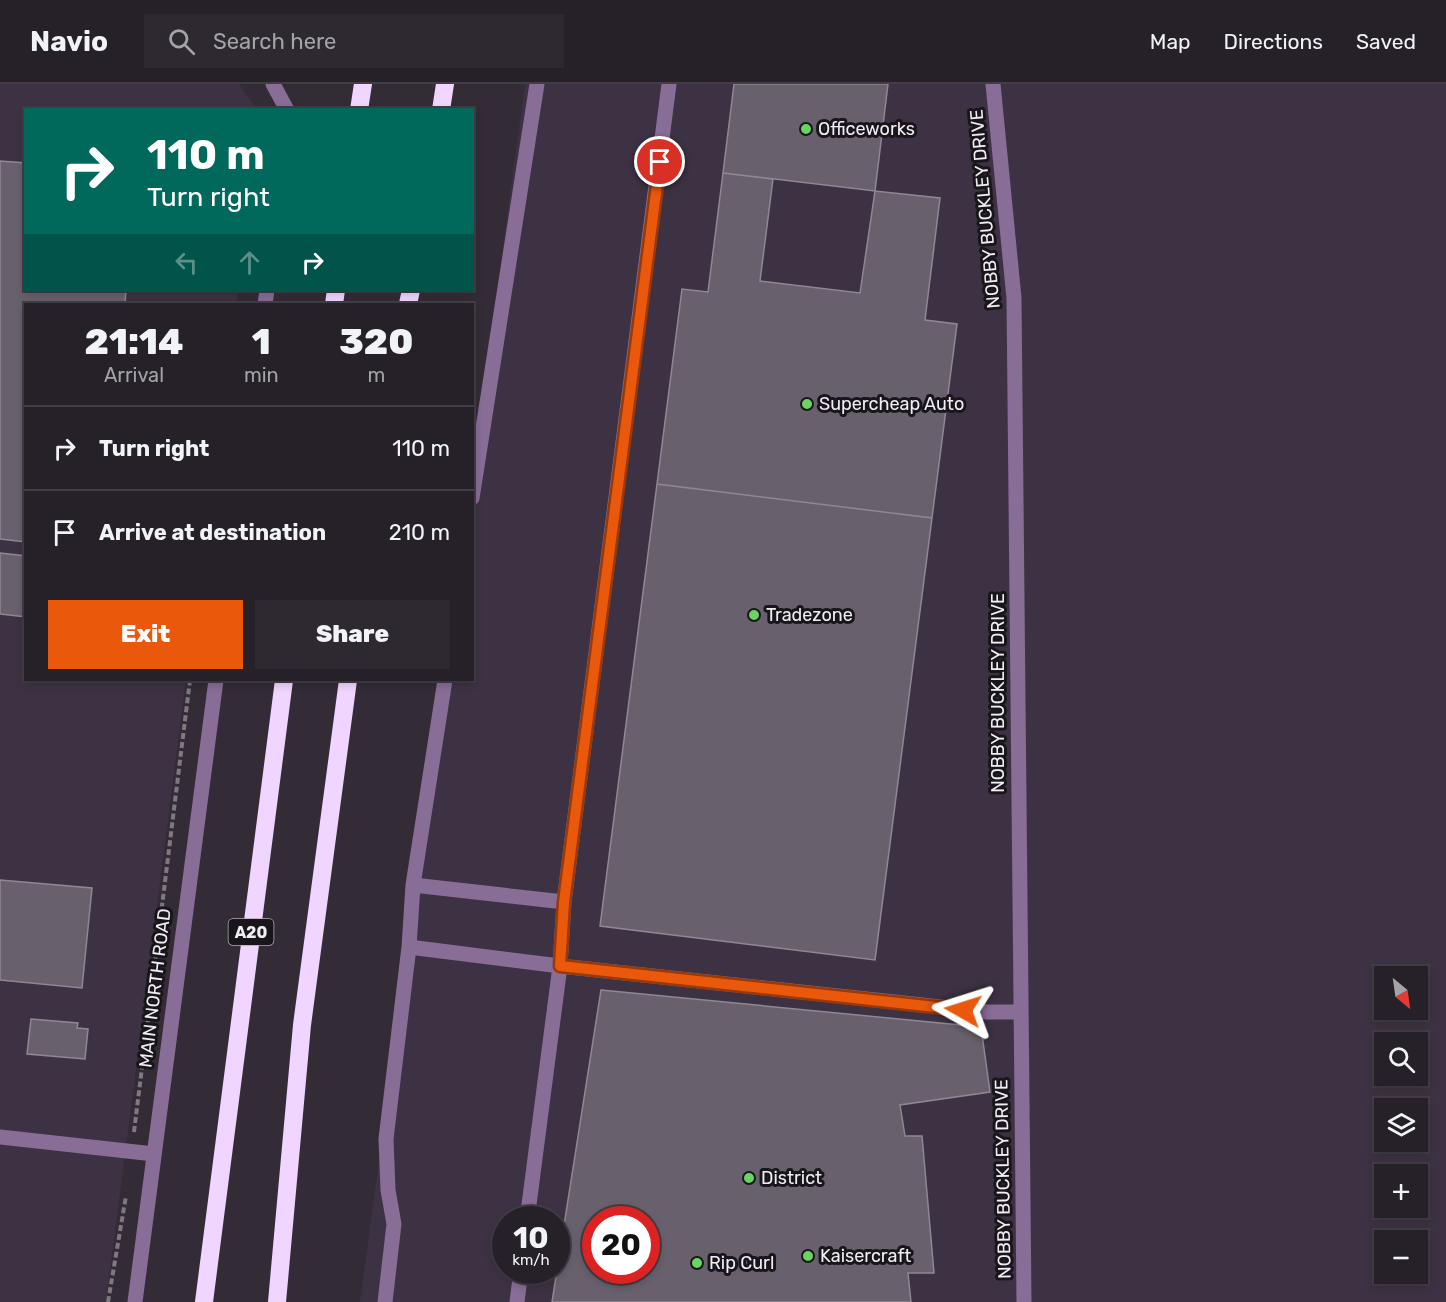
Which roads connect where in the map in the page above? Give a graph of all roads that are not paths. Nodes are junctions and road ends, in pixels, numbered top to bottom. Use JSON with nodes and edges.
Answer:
{"nodes":[{"id":1,"x":273,"y":84,"type":"edge"},
{"id":2,"x":363,"y":84,"type":"edge"},
{"id":3,"x":445,"y":84,"type":"edge"},
{"id":4,"x":537,"y":84,"type":"edge"},
{"id":5,"x":669,"y":84,"type":"edge"},
{"id":6,"x":993,"y":84,"type":"edge"},
{"id":7,"x":286,"y":108,"type":"edge"},
{"id":8,"x":359,"y":108,"type":"edge"},
{"id":9,"x":441,"y":108,"type":"edge"},
{"id":10,"x":474,"y":485,"type":"edge"},
{"id":11,"x":216,"y":681,"type":"edge"},
{"id":12,"x":284,"y":681,"type":"edge"},
{"id":13,"x":348,"y":681,"type":"edge"},
{"id":14,"x":445,"y":681,"type":"edge"},
{"id":15,"x":413,"y":885,"type":"junction"},
{"id":16,"x":564,"y":902,"type":"junction"},
{"id":17,"x":409,"y":947,"type":"junction"},
{"id":18,"x":560,"y":966,"type":"junction"},
{"id":19,"x":1020,"y":1012,"type":"junction"},
{"id":20,"x":0,"y":1137,"type":"edge"},
{"id":21,"x":154,"y":1154,"type":"junction"},
{"id":22,"x":529,"y":1206,"type":"edge"},
{"id":23,"x":519,"y":1284,"type":"edge"},
{"id":24,"x":135,"y":1302,"type":"edge"},
{"id":25,"x":204,"y":1302,"type":"edge"},
{"id":26,"x":277,"y":1302,"type":"edge"},
{"id":27,"x":385,"y":1302,"type":"edge"},
{"id":28,"x":517,"y":1302,"type":"edge"},
{"id":29,"x":1024,"y":1302,"type":"edge"}],
"edges":[{"from":1,"to":7,"type":"street"},
{"from":2,"to":8,"type":"highway"},
{"from":3,"to":9,"type":"highway"},
{"from":4,"to":10,"type":"street"},
{"from":5,"to":16,"type":"street"},
{"from":6,"to":19,"type":"street","name":"NOBBY BUCKLEY DRIVE"},
{"from":11,"to":21,"type":"street","name":"MAIN NORTH ROAD"},
{"from":12,"to":25,"type":"highway","number":"A20"},
{"from":13,"to":26,"type":"highway"},
{"from":14,"to":15,"type":"street"},
{"from":15,"to":16,"type":"street"},
{"from":15,"to":17,"type":"street"},
{"from":16,"to":18,"type":"street"},
{"from":17,"to":18,"type":"street"},
{"from":17,"to":27,"type":"street"},
{"from":18,"to":19,"type":"street"},
{"from":18,"to":22,"type":"street"},
{"from":19,"to":29,"type":"street","name":"NOBBY BUCKLEY DRIVE"},
{"from":20,"to":21,"type":"street"},
{"from":21,"to":24,"type":"street","name":"MAIN NORTH ROAD"},
{"from":23,"to":28,"type":"street"}]}
